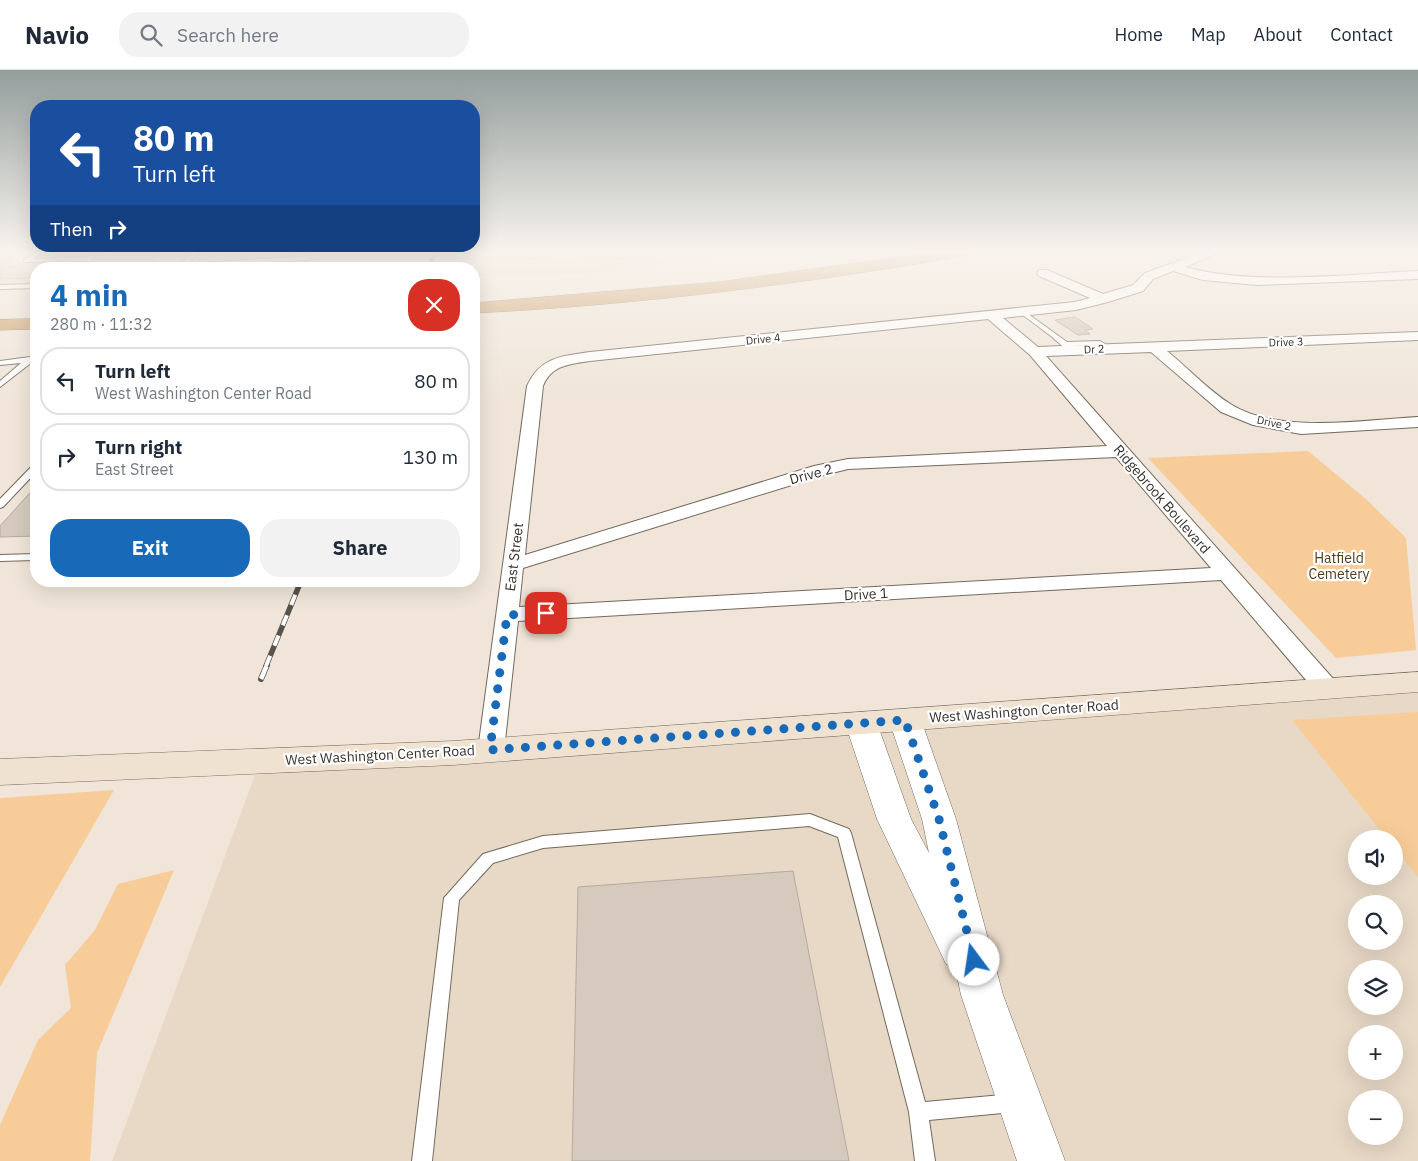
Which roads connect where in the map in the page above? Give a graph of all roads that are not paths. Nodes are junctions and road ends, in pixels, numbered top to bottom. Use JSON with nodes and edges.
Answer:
{"nodes":[{"id":1,"x":539,"y":303,"type":"edge"},
{"id":2,"x":1088,"y":303,"type":"edge"},
{"id":3,"x":480,"y":308,"type":"edge"},
{"id":4,"x":30,"y":311,"type":"edge"},
{"id":5,"x":0,"y":312,"type":"edge"},
{"id":6,"x":1022,"y":312,"type":"junction"},
{"id":7,"x":991,"y":315,"type":"junction"},
{"id":8,"x":30,"y":324,"type":"edge"},
{"id":9,"x":0,"y":325,"type":"edge"},
{"id":10,"x":1418,"y":336,"type":"edge"},
{"id":11,"x":1069,"y":347,"type":"junction"},
{"id":12,"x":1154,"y":347,"type":"junction"},
{"id":13,"x":1035,"y":352,"type":"junction"},
{"id":14,"x":30,"y":359,"type":"edge"},
{"id":15,"x":30,"y":361,"type":"edge"},
{"id":16,"x":0,"y":363,"type":"edge"},
{"id":17,"x":547,"y":368,"type":"joint"},
{"id":18,"x":0,"y":385,"type":"edge"},
{"id":19,"x":1418,"y":422,"type":"edge"},
{"id":20,"x":1121,"y":451,"type":"junction"},
{"id":21,"x":30,"y":473,"type":"edge"},
{"id":22,"x":0,"y":505,"type":"edge"},
{"id":23,"x":30,"y":556,"type":"edge"},
{"id":24,"x":0,"y":558,"type":"edge"},
{"id":25,"x":513,"y":565,"type":"junction"},
{"id":26,"x":1226,"y":573,"type":"junction"},
{"id":27,"x":507,"y":615,"type":"junction"},
{"id":28,"x":1418,"y":682,"type":"edge"},
{"id":29,"x":1328,"y":688,"type":"junction"},
{"id":30,"x":905,"y":720,"type":"junction"},
{"id":31,"x":861,"y":723,"type":"junction"},
{"id":32,"x":490,"y":750,"type":"junction"},
{"id":33,"x":0,"y":772,"type":"edge"},
{"id":34,"x":982,"y":995,"type":"junction"},
{"id":35,"x":1020,"y":1102,"type":"junction"},
{"id":36,"x":918,"y":1112,"type":"junction"},
{"id":37,"x":422,"y":1161,"type":"edge"},
{"id":38,"x":925,"y":1161,"type":"edge"},
{"id":39,"x":1041,"y":1161,"type":"edge"}],
"edges":[{"from":1,"to":3,"type":"highway"},
{"from":2,"to":6,"type":"street","name":"Drive 4"},
{"from":4,"to":5,"type":"highway"},
{"from":6,"to":7,"type":"street","name":"Drive 4"},
{"from":6,"to":11,"type":"lane"},
{"from":7,"to":13,"type":"street","name":"Ridgebrook Boulevard"},
{"from":7,"to":17,"type":"street","name":"Drive 4"},
{"from":8,"to":9,"type":"highway"},
{"from":10,"to":12,"type":"street","name":"Drive 3"},
{"from":11,"to":12,"type":"street","name":"Dr 2"},
{"from":11,"to":13,"type":"street","name":"Dr 2"},
{"from":12,"to":19,"type":"street","name":"Drive 2"},
{"from":13,"to":20,"type":"street","name":"Ridgebrook Boulevard"},
{"from":14,"to":16,"type":"lane"},
{"from":15,"to":18,"type":"lane"},
{"from":17,"to":25,"type":"street","name":"East Street"},
{"from":20,"to":25,"type":"street","name":"Drive 2"},
{"from":20,"to":26,"type":"street","name":"Ridgebrook Boulevard"},
{"from":21,"to":22,"type":"lane"},
{"from":23,"to":24,"type":"lane"},
{"from":25,"to":27,"type":"street","name":"East Street"},
{"from":26,"to":27,"type":"street","name":"Drive 1"},
{"from":26,"to":29,"type":"street","name":"Ridgebrook Boulevard"},
{"from":27,"to":32,"type":"street","name":"East Street"},
{"from":28,"to":29,"type":"main road","name":"West Washington Center Road"},
{"from":29,"to":30,"type":"main road","name":"West Washington Center Road"},
{"from":30,"to":31,"type":"main road","name":"West Washington Center Road"},
{"from":30,"to":34,"type":"street"},
{"from":31,"to":32,"type":"main road","name":"West Washington Center Road"},
{"from":31,"to":34,"type":"street"},
{"from":32,"to":33,"type":"main road","name":"West Washington Center Road"},
{"from":34,"to":35,"type":"street"},
{"from":35,"to":36,"type":"lane"},
{"from":35,"to":39,"type":"street"},
{"from":36,"to":37,"type":"lane"},
{"from":36,"to":38,"type":"lane"}]}
